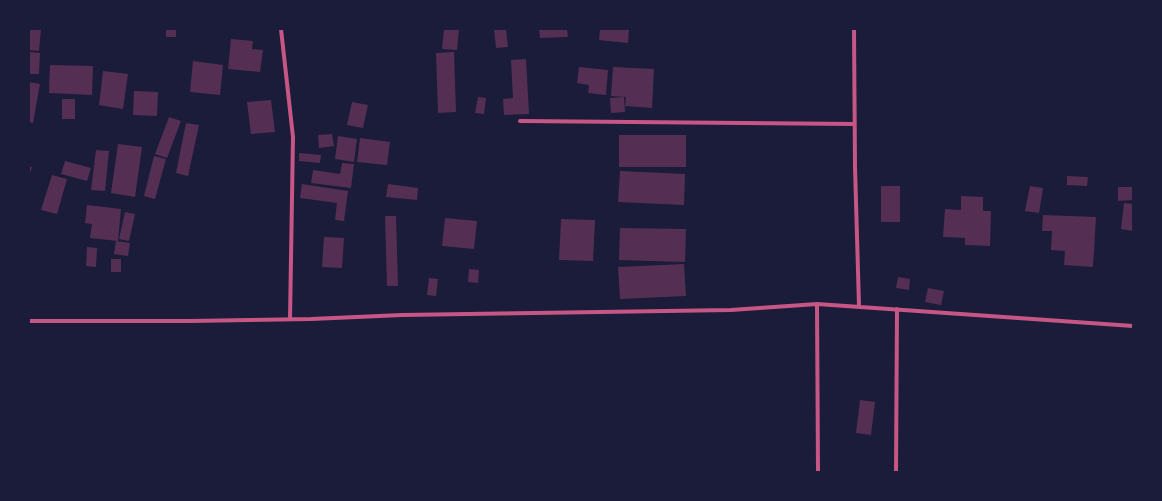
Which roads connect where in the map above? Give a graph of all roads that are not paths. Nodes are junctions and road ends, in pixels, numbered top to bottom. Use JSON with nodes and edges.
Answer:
{"nodes":[{"id":1,"x":281,"y":29,"type":"edge"},
{"id":2,"x":854,"y":29,"type":"edge"},
{"id":3,"x":520,"y":121,"type":"dead end"},
{"id":4,"x":854,"y":124,"type":"junction"},
{"id":5,"x":817,"y":304,"type":"junction"},
{"id":6,"x":859,"y":306,"type":"junction"},
{"id":7,"x":897,"y":309,"type":"junction"},
{"id":8,"x":290,"y":319,"type":"junction"},
{"id":9,"x":29,"y":321,"type":"edge"},
{"id":10,"x":1133,"y":326,"type":"edge"},
{"id":11,"x":818,"y":472,"type":"edge"},
{"id":12,"x":896,"y":472,"type":"edge"}],
"edges":[{"from":1,"to":8,"type":"street"},
{"from":2,"to":4,"type":"street"},
{"from":3,"to":4,"type":"street"},
{"from":4,"to":6,"type":"street"},
{"from":5,"to":6,"type":"street"},
{"from":5,"to":8,"type":"street"},
{"from":5,"to":11,"type":"street"},
{"from":6,"to":7,"type":"street"},
{"from":7,"to":10,"type":"street"},
{"from":7,"to":12,"type":"street"},
{"from":8,"to":9,"type":"street"}]}
